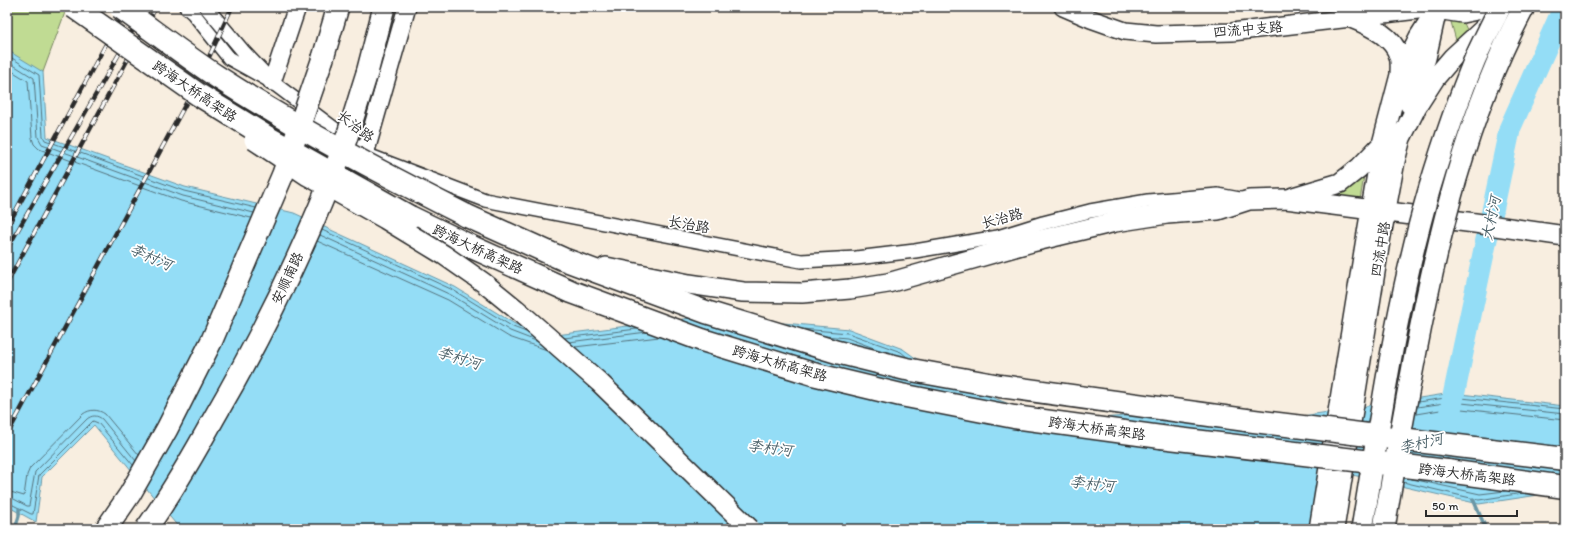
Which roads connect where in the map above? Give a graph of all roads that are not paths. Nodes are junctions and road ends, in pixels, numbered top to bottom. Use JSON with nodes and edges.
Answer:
{"nodes":[{"id":1,"x":74,"y":7,"type":"edge"},
{"id":2,"x":120,"y":7,"type":"edge"},
{"id":3,"x":186,"y":7,"type":"edge"},
{"id":4,"x":206,"y":7,"type":"edge"},
{"id":5,"x":297,"y":7,"type":"edge"},
{"id":6,"x":338,"y":7,"type":"edge"},
{"id":7,"x":384,"y":7,"type":"edge"},
{"id":8,"x":408,"y":7,"type":"edge"},
{"id":9,"x":1063,"y":7,"type":"edge"},
{"id":10,"x":1492,"y":7,"type":"edge"},
{"id":11,"x":1500,"y":7,"type":"edge"},
{"id":12,"x":1509,"y":7,"type":"edge"},
{"id":13,"x":1524,"y":7,"type":"edge"},
{"id":14,"x":1438,"y":8,"type":"edge"},
{"id":15,"x":1351,"y":18,"type":"junction"},
{"id":16,"x":1400,"y":75,"type":"junction"},
{"id":17,"x":272,"y":82,"type":"junction"},
{"id":18,"x":199,"y":95,"type":"junction"},
{"id":19,"x":1401,"y":138,"type":"junction"},
{"id":20,"x":1382,"y":144,"type":"junction"},
{"id":21,"x":365,"y":154,"type":"junction"},
{"id":22,"x":1286,"y":199,"type":"junction"},
{"id":23,"x":1249,"y":200,"type":"junction"},
{"id":24,"x":1379,"y":211,"type":"junction"},
{"id":25,"x":1565,"y":236,"type":"edge"},
{"id":26,"x":1372,"y":246,"type":"junction"},
{"id":27,"x":563,"y":259,"type":"junction"},
{"id":28,"x":1565,"y":459,"type":"edge"},
{"id":29,"x":1565,"y":487,"type":"edge"},
{"id":30,"x":106,"y":529,"type":"edge"},
{"id":31,"x":146,"y":529,"type":"edge"},
{"id":32,"x":750,"y":529,"type":"edge"},
{"id":33,"x":1319,"y":529,"type":"edge"},
{"id":34,"x":1334,"y":529,"type":"edge"},
{"id":35,"x":1362,"y":529,"type":"edge"},
{"id":36,"x":1384,"y":529,"type":"edge"}],
"edges":[{"from":1,"to":18,"type":"highway","name":"跨海大桥高架路","bridge":true},
{"from":2,"to":27,"type":"highway","name":"跨海大桥高架路","bridge":true},
{"from":3,"to":17,"type":"street","name":"长治路"},
{"from":4,"to":17,"type":"street"},
{"from":5,"to":17,"type":"street"},
{"from":6,"to":30,"type":"main road","bridge":true},
{"from":7,"to":31,"type":"main road","name":"安顺南路","bridge":true},
{"from":8,"to":21,"type":"street"},
{"from":9,"to":15,"type":"street","name":"四流中支路"},
{"from":10,"to":14,"type":"main road"},
{"from":11,"to":35,"type":"main road","bridge":true},
{"from":12,"to":19,"type":"main road","name":"四流中路"},
{"from":13,"to":36,"type":"main road","bridge":true},
{"from":14,"to":15,"type":"street","name":"四流中支路"},
{"from":14,"to":16,"type":"main road","name":"四流中路"},
{"from":14,"to":19,"type":"main road"},
{"from":15,"to":16,"type":"main road"},
{"from":16,"to":20,"type":"main road","name":"四流中路"},
{"from":17,"to":21,"type":"street","name":"长治路"},
{"from":18,"to":29,"type":"highway","name":"跨海大桥高架路","bridge":true},
{"from":18,"to":32,"type":"main road","bridge":true},
{"from":19,"to":24,"type":"main road","name":"四流中路"},
{"from":20,"to":22,"type":"main road"},
{"from":20,"to":24,"type":"main road","name":"四流中路"},
{"from":21,"to":23,"type":"street","name":"长治路"},
{"from":22,"to":23,"type":"main road"},
{"from":22,"to":24,"type":"main road"},
{"from":23,"to":27,"type":"main road"},
{"from":24,"to":25,"type":"main road"},
{"from":24,"to":26,"type":"main road","name":"四流中路"},
{"from":26,"to":33,"type":"main road","name":"四流中路","bridge":true},
{"from":26,"to":34,"type":"main road","name":"四流中路","bridge":true},
{"from":27,"to":28,"type":"highway","name":"跨海大桥高架路","bridge":true}]}
